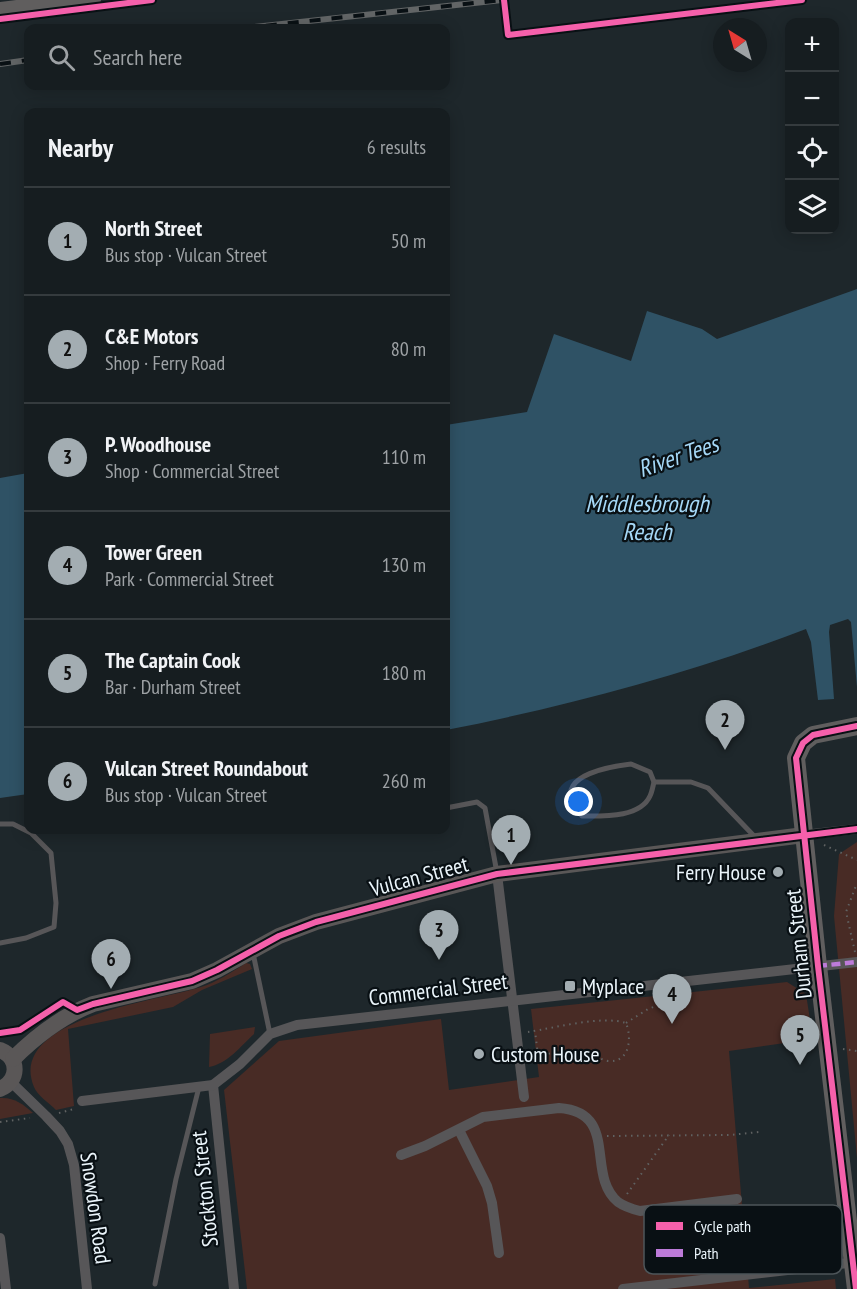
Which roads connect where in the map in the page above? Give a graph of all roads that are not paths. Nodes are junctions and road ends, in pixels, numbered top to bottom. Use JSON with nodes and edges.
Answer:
{"nodes":[{"id":1,"x":92,"y":0,"type":"edge"},
{"id":2,"x":0,"y":11,"type":"edge"},
{"id":3,"x":857,"y":726,"type":"edge"},
{"id":4,"x":654,"y":782,"type":"junction"},
{"id":5,"x":450,"y":807,"type":"edge"},
{"id":6,"x":0,"y":824,"type":"edge"},
{"id":7,"x":857,"y":829,"type":"edge"},
{"id":8,"x":24,"y":830,"type":"edge"},
{"id":9,"x":32,"y":834,"type":"edge"},
{"id":10,"x":804,"y":835,"type":"junction"},
{"id":11,"x":758,"y":840,"type":"junction"},
{"id":12,"x":497,"y":874,"type":"junction"},
{"id":13,"x":0,"y":943,"type":"edge"},
{"id":14,"x":252,"y":950,"type":"junction"},
{"id":15,"x":857,"y":960,"type":"edge"},
{"id":16,"x":818,"y":966,"type":"junction"},
{"id":17,"x":513,"y":1000,"type":"junction"},
{"id":18,"x":270,"y":1034,"type":"junction"},
{"id":19,"x":6,"y":1055,"type":"edge"},
{"id":20,"x":213,"y":1085,"type":"junction"},
{"id":21,"x":5,"y":1086,"type":"edge"},
{"id":22,"x":200,"y":1086,"type":"junction"},
{"id":23,"x":524,"y":1097,"type":"dead end"},
{"id":24,"x":82,"y":1101,"type":"dead end"},
{"id":25,"x":459,"y":1130,"type":"junction"},
{"id":26,"x":401,"y":1155,"type":"dead end"},
{"id":27,"x":737,"y":1199,"type":"dead end"},
{"id":28,"x":688,"y":1205,"type":"edge"},
{"id":29,"x":644,"y":1211,"type":"edge"},
{"id":30,"x":0,"y":1238,"type":"edge"},
{"id":31,"x":499,"y":1253,"type":"dead end"},
{"id":32,"x":855,"y":1263,"type":"edge"},
{"id":33,"x":757,"y":1274,"type":"edge"},
{"id":34,"x":155,"y":1284,"type":"dead end"},
{"id":35,"x":6,"y":1289,"type":"edge"},
{"id":36,"x":87,"y":1289,"type":"edge"},
{"id":37,"x":234,"y":1289,"type":"edge"},
{"id":38,"x":623,"y":1289,"type":"edge"},
{"id":39,"x":856,"y":1289,"type":"edge"}],
"edges":[{"from":1,"to":2,"type":"main road"},
{"from":3,"to":10,"type":"main road","name":"Durham Street"},
{"from":4,"to":4,"type":"lane"},
{"from":4,"to":11,"type":"lane"},
{"from":5,"to":12,"type":"lane"},
{"from":6,"to":8,"type":"lane"},
{"from":7,"to":10,"type":"street","name":"Vulcan Street"},
{"from":9,"to":13,"type":"lane"},
{"from":10,"to":11,"type":"street","name":"Vulcan Street"},
{"from":10,"to":16,"type":"main road","name":"Durham Street"},
{"from":11,"to":12,"type":"street","name":"Vulcan Street"},
{"from":12,"to":14,"type":"street","name":"Vulcan Street"},
{"from":12,"to":17,"type":"street"},
{"from":14,"to":18,"type":"lane"},
{"from":14,"to":19,"type":"street","name":"Vulcan Street"},
{"from":15,"to":16,"type":"street","name":"Commercial Street"},
{"from":16,"to":17,"type":"street","name":"Commercial Street"},
{"from":16,"to":32,"type":"main road","name":"Durham Street"},
{"from":17,"to":18,"type":"street","name":"Commercial Street"},
{"from":17,"to":23,"type":"street"},
{"from":18,"to":20,"type":"street","name":"Commercial Street"},
{"from":19,"to":21,"type":"street","name":"Vulcan Street"},
{"from":20,"to":22,"type":"street"},
{"from":20,"to":37,"type":"street","name":"Stockton Street"},
{"from":21,"to":36,"type":"street","name":"Snowdon Road"},
{"from":22,"to":24,"type":"street"},
{"from":22,"to":34,"type":"lane"},
{"from":25,"to":26,"type":"street"},
{"from":25,"to":29,"type":"street"},
{"from":25,"to":31,"type":"street"},
{"from":27,"to":28,"type":"street"},
{"from":30,"to":35,"type":"street"},
{"from":32,"to":39,"type":"main road","name":"Durham Street"},
{"from":33,"to":38,"type":"street"}]}
